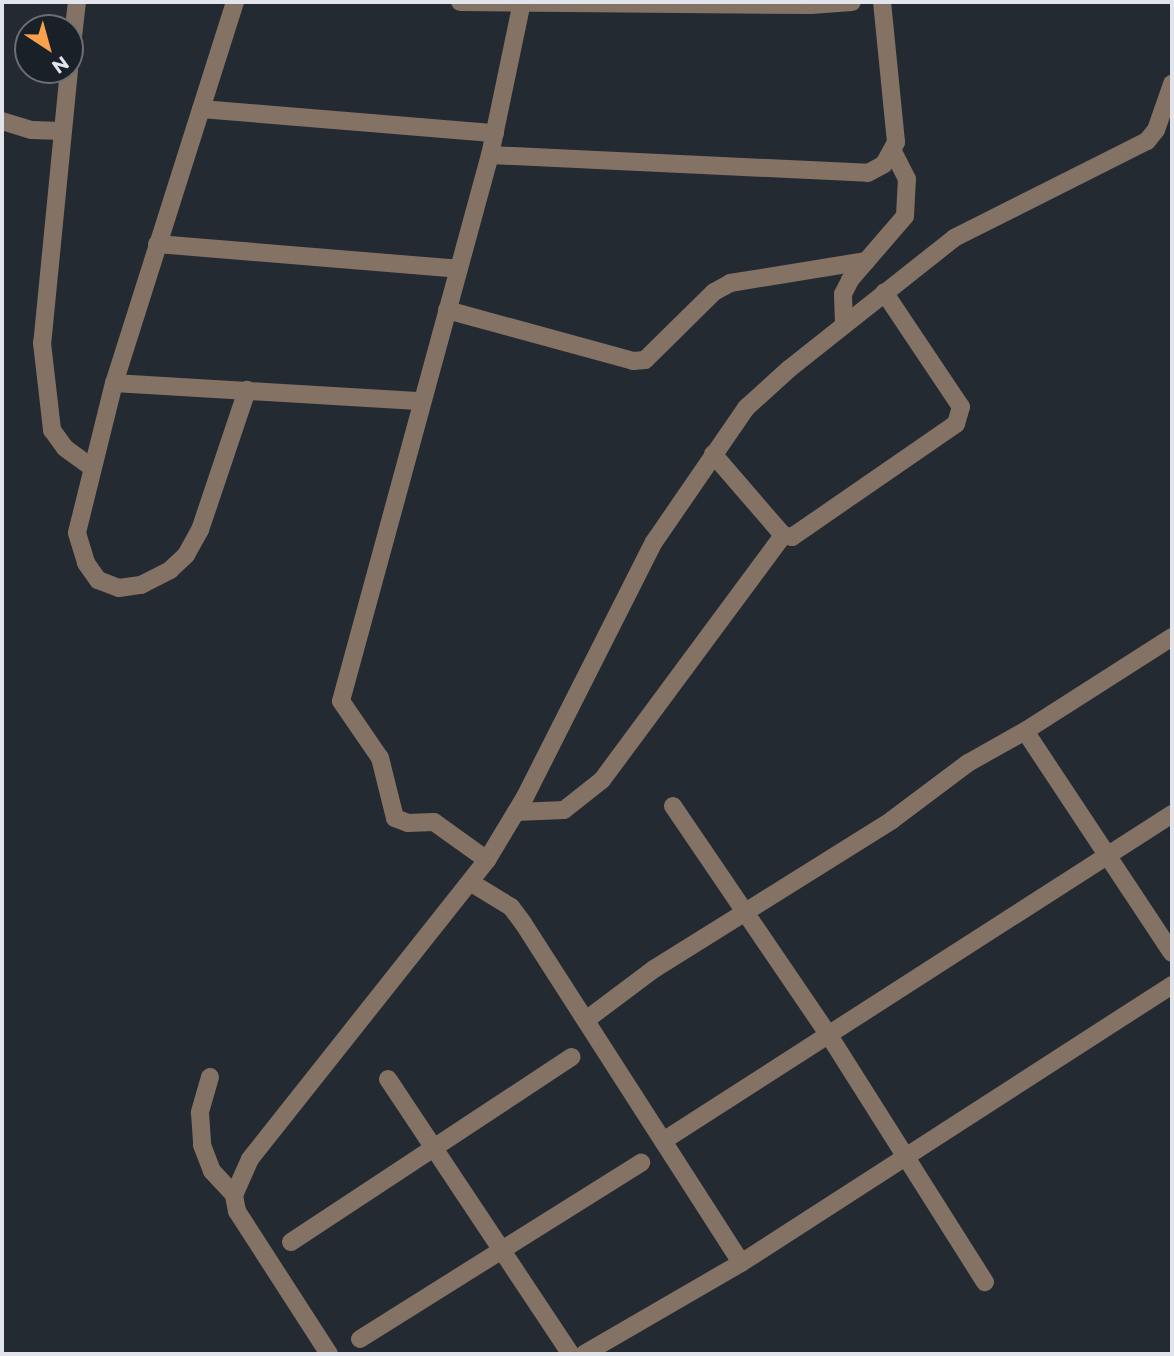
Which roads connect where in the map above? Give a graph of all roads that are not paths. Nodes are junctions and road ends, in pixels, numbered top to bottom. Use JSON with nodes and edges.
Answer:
{"nodes":[{"id":1,"x":235,"y":2,"type":"edge"},
{"id":2,"x":460,"y":2,"type":"edge"},
{"id":3,"x":852,"y":2,"type":"edge"},
{"id":4,"x":881,"y":2,"type":"edge"},
{"id":5,"x":522,"y":3,"type":"edge"},
{"id":6,"x":67,"y":84,"type":"edge"},
{"id":7,"x":1172,"y":84,"type":"edge"},
{"id":8,"x":201,"y":109,"type":"junction"},
{"id":9,"x":2,"y":121,"type":"edge"},
{"id":10,"x":62,"y":131,"type":"junction"},
{"id":11,"x":495,"y":133,"type":"junction"},
{"id":12,"x":893,"y":152,"type":"junction"},
{"id":13,"x":490,"y":155,"type":"junction"},
{"id":14,"x":158,"y":244,"type":"junction"},
{"id":15,"x":866,"y":261,"type":"junction"},
{"id":16,"x":458,"y":269,"type":"junction"},
{"id":17,"x":884,"y":292,"type":"junction"},
{"id":18,"x":447,"y":310,"type":"junction"},
{"id":19,"x":844,"y":324,"type":"junction"},
{"id":20,"x":114,"y":383,"type":"junction"},
{"id":21,"x":247,"y":390,"type":"junction"},
{"id":22,"x":421,"y":401,"type":"junction"},
{"id":23,"x":713,"y":454,"type":"junction"},
{"id":24,"x":93,"y":468,"type":"junction"},
{"id":25,"x":783,"y":535,"type":"junction"},
{"id":26,"x":1172,"y":637,"type":"edge"},
{"id":27,"x":1025,"y":731,"type":"junction"},
{"id":28,"x":673,"y":806,"type":"dead end"},
{"id":29,"x":516,"y":812,"type":"junction"},
{"id":30,"x":1172,"y":814,"type":"edge"},
{"id":31,"x":1104,"y":854,"type":"junction"},
{"id":32,"x":487,"y":860,"type":"junction"},
{"id":33,"x":470,"y":882,"type":"junction"},
{"id":34,"x":746,"y":912,"type":"junction"},
{"id":35,"x":1172,"y":953,"type":"edge"},
{"id":36,"x":1172,"y":985,"type":"edge"},
{"id":37,"x":586,"y":1020,"type":"junction"},
{"id":38,"x":830,"y":1037,"type":"junction"},
{"id":39,"x":572,"y":1057,"type":"dead end"},
{"id":40,"x":210,"y":1077,"type":"dead end"},
{"id":41,"x":388,"y":1079,"type":"dead end"},
{"id":42,"x":663,"y":1141,"type":"junction"},
{"id":43,"x":435,"y":1147,"type":"junction"},
{"id":44,"x":908,"y":1158,"type":"junction"},
{"id":45,"x":642,"y":1163,"type":"dead end"},
{"id":46,"x":234,"y":1195,"type":"junction"},
{"id":47,"x":291,"y":1242,"type":"dead end"},
{"id":48,"x":505,"y":1250,"type":"junction"},
{"id":49,"x":741,"y":1263,"type":"junction"},
{"id":50,"x":985,"y":1282,"type":"dead end"},
{"id":51,"x":360,"y":1339,"type":"dead end"},
{"id":52,"x":329,"y":1354,"type":"edge"},
{"id":53,"x":571,"y":1354,"type":"edge"},
{"id":54,"x":584,"y":1354,"type":"edge"}],
"edges":[{"from":1,"to":8,"type":"street"},
{"from":2,"to":5,"type":"street"},
{"from":3,"to":5,"type":"street"},
{"from":4,"to":12,"type":"street"},
{"from":5,"to":11,"type":"street"},
{"from":6,"to":10,"type":"street"},
{"from":7,"to":17,"type":"street"},
{"from":8,"to":11,"type":"street"},
{"from":8,"to":14,"type":"street"},
{"from":9,"to":10,"type":"street"},
{"from":10,"to":24,"type":"street"},
{"from":11,"to":13,"type":"street"},
{"from":12,"to":13,"type":"street"},
{"from":12,"to":15,"type":"street"},
{"from":13,"to":16,"type":"street"},
{"from":14,"to":16,"type":"street"},
{"from":14,"to":20,"type":"street"},
{"from":15,"to":18,"type":"street"},
{"from":15,"to":19,"type":"street"},
{"from":16,"to":18,"type":"street"},
{"from":17,"to":19,"type":"street"},
{"from":17,"to":25,"type":"street"},
{"from":18,"to":22,"type":"street"},
{"from":19,"to":23,"type":"street"},
{"from":20,"to":21,"type":"street"},
{"from":20,"to":24,"type":"street"},
{"from":21,"to":22,"type":"street"},
{"from":21,"to":24,"type":"street"},
{"from":22,"to":32,"type":"street"},
{"from":23,"to":25,"type":"street"},
{"from":23,"to":29,"type":"street"},
{"from":25,"to":29,"type":"street"},
{"from":26,"to":27,"type":"street"},
{"from":27,"to":31,"type":"street"},
{"from":27,"to":34,"type":"street"},
{"from":28,"to":34,"type":"street"},
{"from":29,"to":32,"type":"street"},
{"from":30,"to":31,"type":"street"},
{"from":31,"to":35,"type":"street"},
{"from":31,"to":38,"type":"street"},
{"from":32,"to":33,"type":"street"},
{"from":33,"to":37,"type":"street"},
{"from":33,"to":46,"type":"street"},
{"from":34,"to":37,"type":"street"},
{"from":34,"to":38,"type":"street"},
{"from":36,"to":44,"type":"street"},
{"from":37,"to":42,"type":"street"},
{"from":38,"to":42,"type":"street"},
{"from":38,"to":44,"type":"street"},
{"from":39,"to":43,"type":"street"},
{"from":40,"to":46,"type":"street"},
{"from":41,"to":43,"type":"street"},
{"from":42,"to":49,"type":"street"},
{"from":43,"to":47,"type":"street"},
{"from":43,"to":48,"type":"street"},
{"from":44,"to":49,"type":"street"},
{"from":44,"to":50,"type":"street"},
{"from":45,"to":48,"type":"street"},
{"from":46,"to":52,"type":"street"},
{"from":48,"to":51,"type":"street"},
{"from":48,"to":53,"type":"street"},
{"from":49,"to":54,"type":"street"}]}
